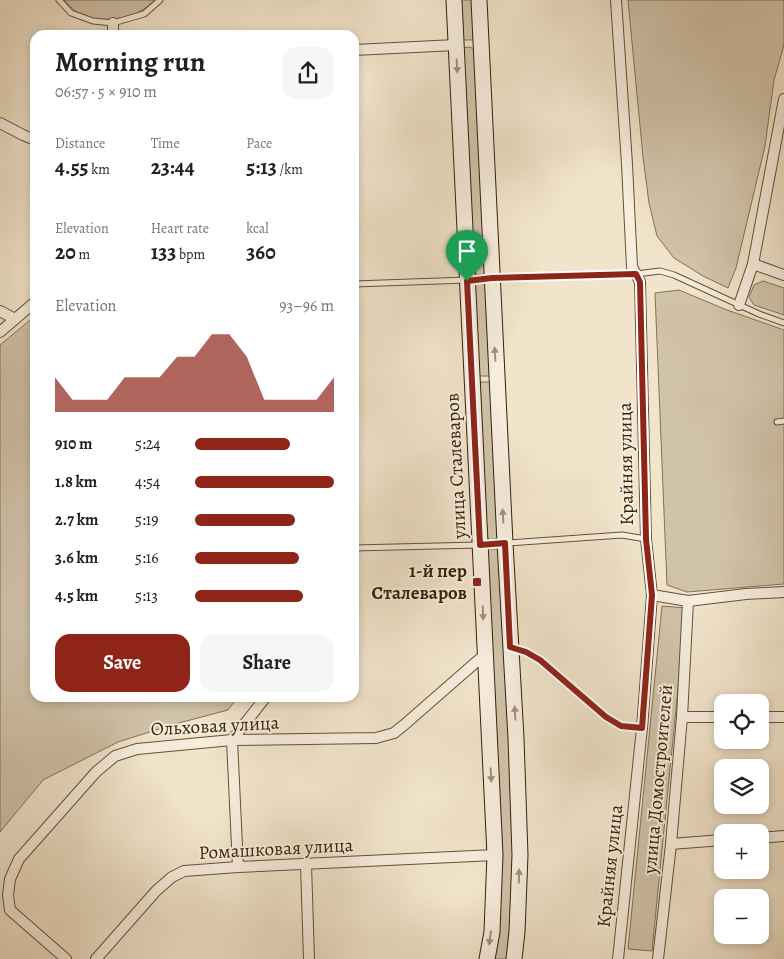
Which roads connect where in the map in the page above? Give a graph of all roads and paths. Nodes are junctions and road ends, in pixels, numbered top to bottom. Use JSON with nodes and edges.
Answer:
{"nodes":[{"id":1,"x":59,"y":0,"type":"edge"},
{"id":2,"x":160,"y":0,"type":"edge"},
{"id":3,"x":454,"y":0,"type":"edge"},
{"id":4,"x":479,"y":0,"type":"edge"},
{"id":5,"x":616,"y":0,"type":"edge"},
{"id":6,"x":113,"y":23,"type":"junction"},
{"id":7,"x":113,"y":30,"type":"edge"},
{"id":8,"x":481,"y":44,"type":"junction"},
{"id":9,"x":456,"y":45,"type":"junction"},
{"id":10,"x":359,"y":50,"type":"edge"},
{"id":11,"x":784,"y":99,"type":"edge"},
{"id":12,"x":0,"y":123,"type":"edge"},
{"id":13,"x":781,"y":135,"type":"edge"},
{"id":14,"x":30,"y":138,"type":"edge"},
{"id":15,"x":753,"y":264,"type":"junction"},
{"id":16,"x":636,"y":274,"type":"junction"},
{"id":17,"x":784,"y":275,"type":"edge"},
{"id":18,"x":492,"y":278,"type":"junction"},
{"id":19,"x":467,"y":281,"type":"junction"},
{"id":20,"x":359,"y":284,"type":"edge"},
{"id":21,"x":30,"y":306,"type":"edge"},
{"id":22,"x":739,"y":306,"type":"junction"},
{"id":23,"x":0,"y":311,"type":"edge"},
{"id":24,"x":15,"y":319,"type":"junction"},
{"id":25,"x":784,"y":323,"type":"edge"},
{"id":26,"x":0,"y":332,"type":"edge"},
{"id":27,"x":497,"y":379,"type":"junction"},
{"id":28,"x":472,"y":380,"type":"junction"},
{"id":29,"x":784,"y":421,"type":"edge"},
{"id":30,"x":777,"y":422,"type":"dead end"},
{"id":31,"x":646,"y":539,"type":"junction"},
{"id":32,"x":505,"y":543,"type":"junction"},
{"id":33,"x":480,"y":545,"type":"junction"},
{"id":34,"x":359,"y":548,"type":"edge"},
{"id":35,"x":784,"y":592,"type":"edge"},
{"id":36,"x":652,"y":595,"type":"junction"},
{"id":37,"x":688,"y":601,"type":"junction"},
{"id":38,"x":510,"y":647,"type":"junction"},
{"id":39,"x":485,"y":658,"type":"junction"},
{"id":40,"x":262,"y":702,"type":"edge"},
{"id":41,"x":682,"y":717,"type":"junction"},
{"id":42,"x":714,"y":717,"type":"edge"},
{"id":43,"x":769,"y":717,"type":"edge"},
{"id":44,"x":784,"y":717,"type":"edge"},
{"id":45,"x":642,"y":728,"type":"junction"},
{"id":46,"x":232,"y":740,"type":"junction"},
{"id":47,"x":784,"y":836,"type":"edge"},
{"id":48,"x":769,"y":837,"type":"edge"},
{"id":49,"x":714,"y":841,"type":"edge"},
{"id":50,"x":671,"y":844,"type":"junction"},
{"id":51,"x":495,"y":855,"type":"junction"},
{"id":52,"x":306,"y":864,"type":"junction"},
{"id":53,"x":238,"y":867,"type":"junction"},
{"id":54,"x":66,"y":959,"type":"edge"},
{"id":55,"x":96,"y":959,"type":"edge"},
{"id":56,"x":308,"y":959,"type":"edge"},
{"id":57,"x":487,"y":959,"type":"edge"},
{"id":58,"x":514,"y":959,"type":"edge"},
{"id":59,"x":618,"y":959,"type":"edge"},
{"id":60,"x":658,"y":959,"type":"edge"}],
"edges":[{"from":1,"to":6,"type":"lane"},
{"from":2,"to":6,"type":"lane"},
{"from":3,"to":9,"type":"main road","name":"улица Сталеваров"},
{"from":4,"to":8,"type":"main road"},
{"from":5,"to":16,"type":"street","name":"Крайняя улица"},
{"from":6,"to":7,"type":"street"},
{"from":8,"to":9,"type":"main road"},
{"from":8,"to":18,"type":"main road"},
{"from":9,"to":10,"type":"street"},
{"from":9,"to":19,"type":"main road","name":"улица Сталеваров","one_way":true},
{"from":11,"to":13,"type":"street"},
{"from":12,"to":14,"type":"street"},
{"from":13,"to":15,"type":"street"},
{"from":15,"to":17,"type":"street"},
{"from":15,"to":22,"type":"street"},
{"from":16,"to":18,"type":"lane"},
{"from":16,"to":22,"type":"lane"},
{"from":16,"to":31,"type":"street","name":"Крайняя улица"},
{"from":18,"to":19,"type":"lane"},
{"from":27,"to":18,"type":"main road","one_way":true},
{"from":19,"to":20,"type":"lane"},
{"from":19,"to":28,"type":"main road","name":"улица Сталеваров"},
{"from":21,"to":24,"type":"street"},
{"from":22,"to":25,"type":"lane"},
{"from":23,"to":24,"type":"street"},
{"from":24,"to":26,"type":"street"},
{"from":27,"to":28,"type":"main road"},
{"from":32,"to":27,"type":"main road","one_way":true},
{"from":28,"to":33,"type":"main road","name":"улица Сталеваров"},
{"from":29,"to":30,"type":"lane"},
{"from":31,"to":32,"type":"lane"},
{"from":31,"to":36,"type":"street","name":"Крайняя улица"},
{"from":32,"to":33,"type":"main road"},
{"from":32,"to":38,"type":"main road"},
{"from":33,"to":34,"type":"lane"},
{"from":33,"to":39,"type":"main road","name":"улица Сталеваров","one_way":true},
{"from":35,"to":37,"type":"street"},
{"from":36,"to":37,"type":"street"},
{"from":36,"to":45,"type":"street","name":"Крайняя улица"},
{"from":37,"to":41,"type":"street","name":"улица Домостроителей"},
{"from":38,"to":45,"type":"lane"},
{"from":58,"to":38,"type":"main road","one_way":true},
{"from":39,"to":46,"type":"street","name":"Ольховая улица"},
{"from":39,"to":51,"type":"main road","name":"улица Сталеваров","one_way":true},
{"from":40,"to":46,"type":"street"},
{"from":41,"to":42,"type":"street"},
{"from":41,"to":50,"type":"street","name":"улица Домостроителей"},
{"from":43,"to":44,"type":"street"},
{"from":45,"to":59,"type":"street","name":"Крайняя улица"},
{"from":46,"to":53,"type":"street"},
{"from":46,"to":54,"type":"street","name":"Ольховая улица"},
{"from":47,"to":48,"type":"street"},
{"from":49,"to":50,"type":"street"},
{"from":50,"to":60,"type":"street","name":"улица Домостроителей"},
{"from":51,"to":52,"type":"street","name":"Ромашковая улица"},
{"from":51,"to":57,"type":"main road","name":"улица Сталеваров","one_way":true},
{"from":52,"to":53,"type":"street","name":"Ромашковая улица"},
{"from":52,"to":56,"type":"street"},
{"from":53,"to":55,"type":"street","name":"Ромашковая улица"}]}
